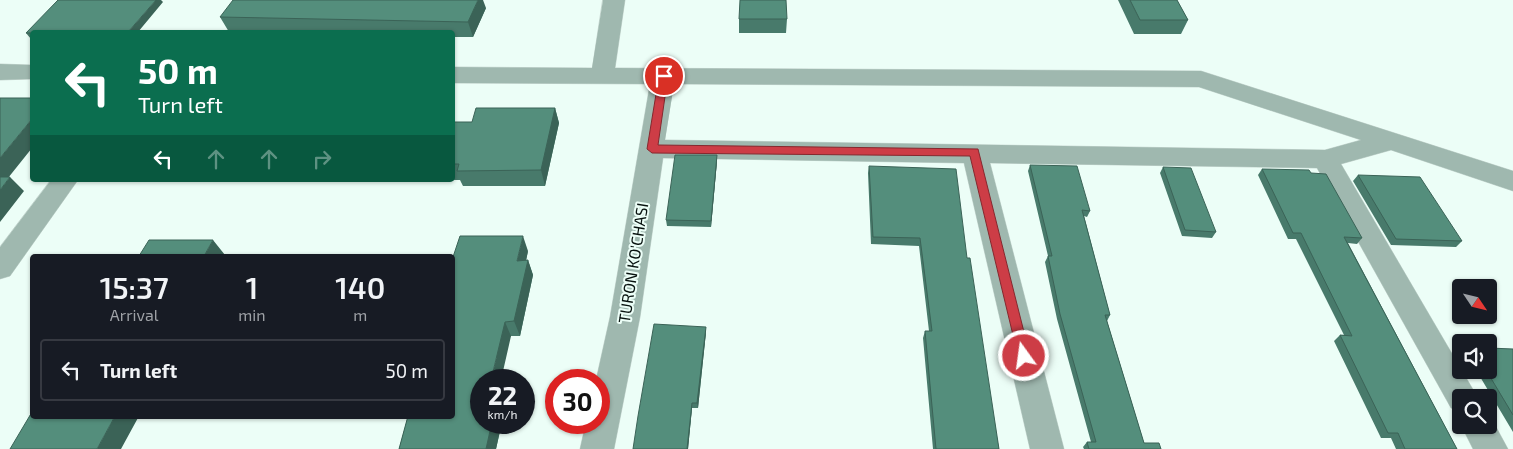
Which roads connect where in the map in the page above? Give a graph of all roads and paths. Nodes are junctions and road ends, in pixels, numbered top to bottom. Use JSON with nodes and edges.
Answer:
{"nodes":[{"id":1,"x":614,"y":0,"type":"edge"},
{"id":2,"x":0,"y":72,"type":"edge"},
{"id":3,"x":30,"y":72,"type":"edge"},
{"id":4,"x":455,"y":74,"type":"edge"},
{"id":5,"x":602,"y":75,"type":"junction"},
{"id":6,"x":664,"y":76,"type":"junction"},
{"id":7,"x":1392,"y":141,"type":"junction"},
{"id":8,"x":652,"y":149,"type":"junction"},
{"id":9,"x":974,"y":152,"type":"junction"},
{"id":10,"x":1325,"y":159,"type":"junction"},
{"id":11,"x":1513,"y":181,"type":"edge"},
{"id":12,"x":64,"y":182,"type":"edge"},
{"id":13,"x":0,"y":268,"type":"edge"},
{"id":14,"x":1457,"y":389,"type":"edge"},
{"id":15,"x":1483,"y":434,"type":"edge"},
{"id":16,"x":597,"y":449,"type":"edge"},
{"id":17,"x":1047,"y":449,"type":"edge"},
{"id":18,"x":1491,"y":449,"type":"edge"}],
"edges":[{"from":1,"to":5,"type":"street"},
{"from":2,"to":3,"type":"street"},
{"from":4,"to":5,"type":"street"},
{"from":5,"to":6,"type":"street"},
{"from":6,"to":7,"type":"street"},
{"from":6,"to":8,"type":"street","name":"TURON KO'CHASI"},
{"from":7,"to":10,"type":"street"},
{"from":7,"to":11,"type":"street"},
{"from":8,"to":9,"type":"street"},
{"from":8,"to":16,"type":"street","name":"TURON KO'CHASI"},
{"from":9,"to":10,"type":"street"},
{"from":9,"to":17,"type":"street"},
{"from":10,"to":14,"type":"street"},
{"from":12,"to":13,"type":"street"},
{"from":15,"to":18,"type":"street"}]}
